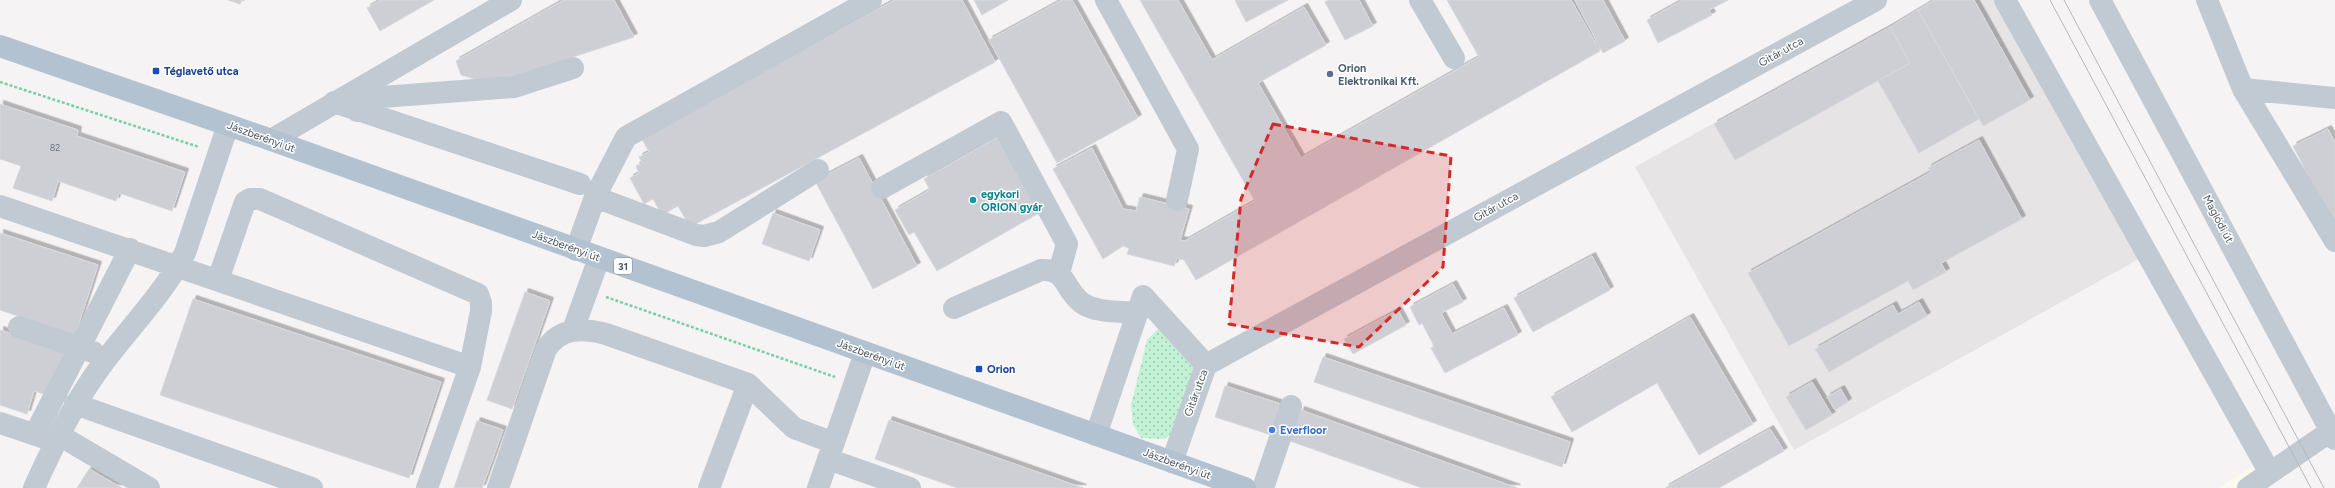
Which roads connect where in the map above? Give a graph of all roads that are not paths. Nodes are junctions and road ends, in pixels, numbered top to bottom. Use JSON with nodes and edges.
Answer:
{"nodes":[{"id":1,"x":510,"y":0,"type":"edge"},
{"id":2,"x":871,"y":0,"type":"edge"},
{"id":3,"x":1106,"y":0,"type":"edge"},
{"id":4,"x":1420,"y":0,"type":"edge"},
{"id":5,"x":1876,"y":0,"type":"edge"},
{"id":6,"x":2005,"y":0,"type":"edge"},
{"id":7,"x":2100,"y":0,"type":"edge"},
{"id":8,"x":2206,"y":0,"type":"edge"},
{"id":9,"x":0,"y":46,"type":"edge"},
{"id":10,"x":1454,"y":58,"type":"dead end"},
{"id":11,"x":573,"y":68,"type":"dead end"},
{"id":12,"x":381,"y":75,"type":"junction"},
{"id":13,"x":2243,"y":89,"type":"junction"},
{"id":14,"x":382,"y":97,"type":"junction"},
{"id":15,"x":2335,"y":98,"type":"edge"},
{"id":16,"x":334,"y":102,"type":"junction"},
{"id":17,"x":357,"y":111,"type":"junction"},
{"id":18,"x":228,"y":125,"type":"junction"},
{"id":19,"x":271,"y":140,"type":"junction"},
{"id":20,"x":818,"y":170,"type":"dead end"},
{"id":21,"x":882,"y":188,"type":"dead end"},
{"id":22,"x":588,"y":191,"type":"junction"},
{"id":23,"x":1177,"y":200,"type":"dead end"},
{"id":24,"x":0,"y":206,"type":"edge"},
{"id":25,"x":2335,"y":241,"type":"edge"},
{"id":26,"x":130,"y":249,"type":"junction"},
{"id":27,"x":576,"y":250,"type":"junction"},
{"id":28,"x":599,"y":258,"type":"junction"},
{"id":29,"x":178,"y":266,"type":"junction"},
{"id":30,"x":1059,"y":273,"type":"junction"},
{"id":31,"x":218,"y":280,"type":"junction"},
{"id":32,"x":954,"y":308,"type":"dead end"},
{"id":33,"x":1137,"y":313,"type":"junction"},
{"id":34,"x":19,"y":327,"type":"dead end"},
{"id":35,"x":573,"y":330,"type":"junction"},
{"id":36,"x":80,"y":347,"type":"junction"},
{"id":37,"x":865,"y":353,"type":"junction"},
{"id":38,"x":107,"y":358,"type":"junction"},
{"id":39,"x":1206,"y":365,"type":"junction"},
{"id":40,"x":470,"y":367,"type":"junction"},
{"id":41,"x":748,"y":384,"type":"junction"},
{"id":42,"x":75,"y":404,"type":"junction"},
{"id":43,"x":1291,"y":406,"type":"dead end"},
{"id":44,"x":0,"y":423,"type":"edge"},
{"id":45,"x":35,"y":434,"type":"junction"},
{"id":46,"x":1096,"y":435,"type":"junction"},
{"id":47,"x":2333,"y":435,"type":"edge"},
{"id":48,"x":58,"y":438,"type":"junction"},
{"id":49,"x":831,"y":451,"type":"junction"},
{"id":50,"x":1172,"y":462,"type":"junction"},
{"id":51,"x":2270,"y":473,"type":"junction"},
{"id":52,"x":34,"y":488,"type":"edge"},
{"id":53,"x":149,"y":488,"type":"edge"},
{"id":54,"x":312,"y":488,"type":"edge"},
{"id":55,"x":427,"y":488,"type":"edge"},
{"id":56,"x":498,"y":488,"type":"edge"},
{"id":57,"x":709,"y":488,"type":"edge"},
{"id":58,"x":818,"y":488,"type":"edge"},
{"id":59,"x":910,"y":488,"type":"edge"},
{"id":60,"x":1245,"y":488,"type":"edge"},
{"id":61,"x":1263,"y":488,"type":"edge"},
{"id":62,"x":2248,"y":488,"type":"edge"}],
"edges":[{"from":1,"to":12,"type":"street"},
{"from":2,"to":22,"type":"street"},
{"from":3,"to":23,"type":"street"},
{"from":4,"to":10,"type":"street"},
{"from":5,"to":39,"type":"street","name":"Gitár utca"},
{"from":6,"to":51,"type":"street"},
{"from":7,"to":47,"type":"street","name":"Maglódi út"},
{"from":8,"to":13,"type":"street"},
{"from":9,"to":18,"type":"main road","name":"Jászberényi út","number":"31"},
{"from":11,"to":14,"type":"street"},
{"from":12,"to":14,"type":"street"},
{"from":12,"to":16,"type":"street"},
{"from":13,"to":15,"type":"street"},
{"from":13,"to":25,"type":"street"},
{"from":14,"to":17,"type":"street"},
{"from":16,"to":17,"type":"street"},
{"from":16,"to":19,"type":"street"},
{"from":17,"to":22,"type":"street"},
{"from":18,"to":19,"type":"main road","name":"Jászberényi út","number":"31"},
{"from":18,"to":29,"type":"street"},
{"from":19,"to":27,"type":"main road","name":"Jászberényi út","number":"31"},
{"from":20,"to":22,"type":"street"},
{"from":21,"to":30,"type":"street"},
{"from":22,"to":27,"type":"street"},
{"from":24,"to":26,"type":"street"},
{"from":26,"to":29,"type":"street"},
{"from":26,"to":36,"type":"street"},
{"from":27,"to":28,"type":"main road","name":"Jászberényi út","number":"31"},
{"from":28,"to":35,"type":"street"},
{"from":28,"to":37,"type":"main road","name":"Jászberényi út","number":"31"},
{"from":29,"to":31,"type":"street"},
{"from":29,"to":38,"type":"street"},
{"from":30,"to":32,"type":"street"},
{"from":30,"to":33,"type":"street"},
{"from":31,"to":40,"type":"street"},
{"from":31,"to":40,"type":"street"},
{"from":33,"to":39,"type":"street"},
{"from":33,"to":46,"type":"street"},
{"from":34,"to":36,"type":"street"},
{"from":35,"to":41,"type":"street"},
{"from":35,"to":56,"type":"street"},
{"from":36,"to":38,"type":"street"},
{"from":36,"to":45,"type":"street"},
{"from":37,"to":46,"type":"main road","name":"Jászberényi út","number":"31"},
{"from":37,"to":49,"type":"street"},
{"from":38,"to":42,"type":"street"},
{"from":39,"to":50,"type":"street","name":"Gitár utca"},
{"from":40,"to":55,"type":"street"},
{"from":41,"to":49,"type":"street"},
{"from":41,"to":57,"type":"street"},
{"from":42,"to":48,"type":"street"},
{"from":42,"to":54,"type":"street"},
{"from":43,"to":61,"type":"street"},
{"from":44,"to":45,"type":"street"},
{"from":45,"to":48,"type":"street"},
{"from":46,"to":50,"type":"main road","name":"Jászberényi út","number":"31"},
{"from":47,"to":51,"type":"street"},
{"from":48,"to":52,"type":"street"},
{"from":48,"to":53,"type":"street"},
{"from":49,"to":58,"type":"street"},
{"from":49,"to":59,"type":"street"},
{"from":50,"to":60,"type":"main road","name":"Jászberényi út","number":"31"},
{"from":51,"to":62,"type":"street"}]}
